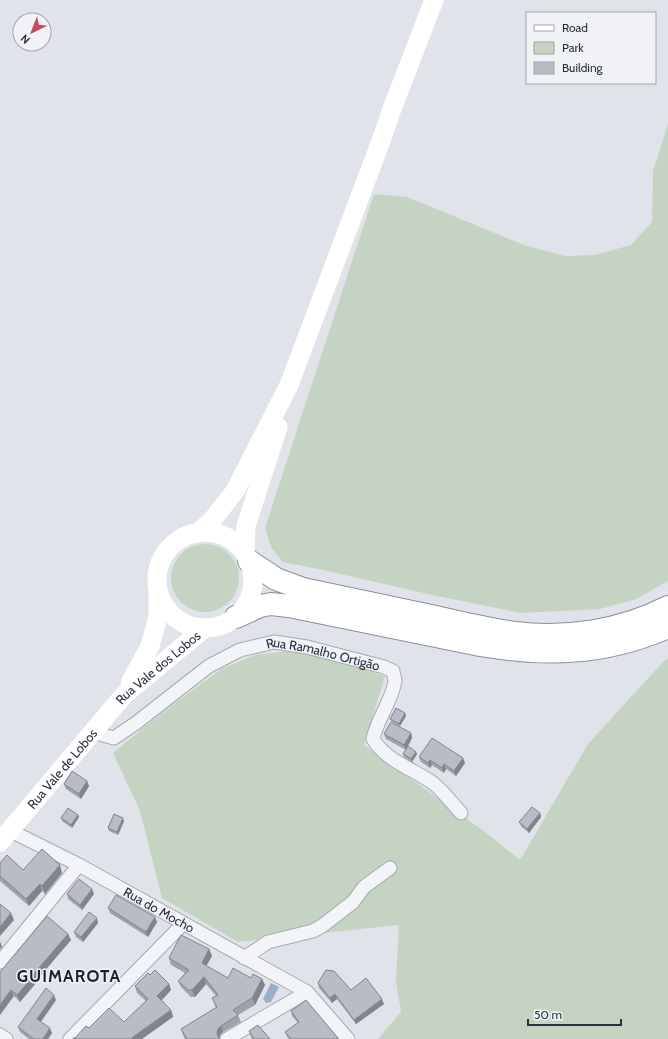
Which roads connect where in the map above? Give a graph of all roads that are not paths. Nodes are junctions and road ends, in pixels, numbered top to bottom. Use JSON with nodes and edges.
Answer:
{"nodes":[{"id":1,"x":434,"y":0,"type":"edge"},
{"id":2,"x":289,"y":385,"type":"junction"},
{"id":3,"x":199,"y":532,"type":"junction"},
{"id":4,"x":247,"y":558,"type":"junction"},
{"id":5,"x":158,"y":589,"type":"junction"},
{"id":6,"x":668,"y":607,"type":"edge"},
{"id":7,"x":236,"y":617,"type":"junction"},
{"id":8,"x":668,"y":627,"type":"edge"},
{"id":9,"x":205,"y":628,"type":"junction"},
{"id":10,"x":124,"y":695,"type":"junction"},
{"id":11,"x":92,"y":732,"type":"junction"},
{"id":12,"x":461,"y":813,"type":"dead end"},
{"id":13,"x":5,"y":836,"type":"edge"},
{"id":14,"x":79,"y":865,"type":"junction"},
{"id":15,"x":390,"y":868,"type":"dead end"},
{"id":16,"x":183,"y":924,"type":"junction"},
{"id":17,"x":244,"y":958,"type":"junction"},
{"id":18,"x":0,"y":962,"type":"edge"},
{"id":19,"x":307,"y":992,"type":"junction"},
{"id":20,"x":0,"y":1035,"type":"edge"},
{"id":21,"x":235,"y":1037,"type":"edge"},
{"id":22,"x":6,"y":1039,"type":"edge"},
{"id":23,"x":70,"y":1039,"type":"edge"},
{"id":24,"x":348,"y":1039,"type":"edge"}],
"edges":[{"from":1,"to":2,"type":"main road"},
{"from":2,"to":3,"type":"main road"},
{"from":2,"to":4,"type":"main road"},
{"from":3,"to":4,"type":"main road"},
{"from":3,"to":5,"type":"main road"},
{"from":4,"to":6,"type":"highway"},
{"from":4,"to":7,"type":"main road"},
{"from":5,"to":9,"type":"main road"},
{"from":5,"to":10,"type":"main road","name":"Rua Vale dos Lobos"},
{"from":7,"to":8,"type":"highway"},
{"from":7,"to":9,"type":"main road"},
{"from":9,"to":10,"type":"main road","name":"Rua Vale dos Lobos"},
{"from":10,"to":11,"type":"main road","name":"Rua Vale de Lobos"},
{"from":11,"to":12,"type":"street","name":"Rua Ramalho Ortigão"},
{"from":11,"to":13,"type":"main road","name":"Rua Vale de Lobos"},
{"from":13,"to":14,"type":"street","name":"Rua do Mocho"},
{"from":14,"to":16,"type":"street","name":"Rua do Mocho"},
{"from":14,"to":18,"type":"street"},
{"from":15,"to":17,"type":"street"},
{"from":16,"to":17,"type":"street","name":"Rua do Mocho"},
{"from":16,"to":23,"type":"street"},
{"from":17,"to":19,"type":"street","name":"Rua do Mocho"},
{"from":19,"to":21,"type":"street"},
{"from":19,"to":24,"type":"street"},
{"from":20,"to":22,"type":"street"}]}
